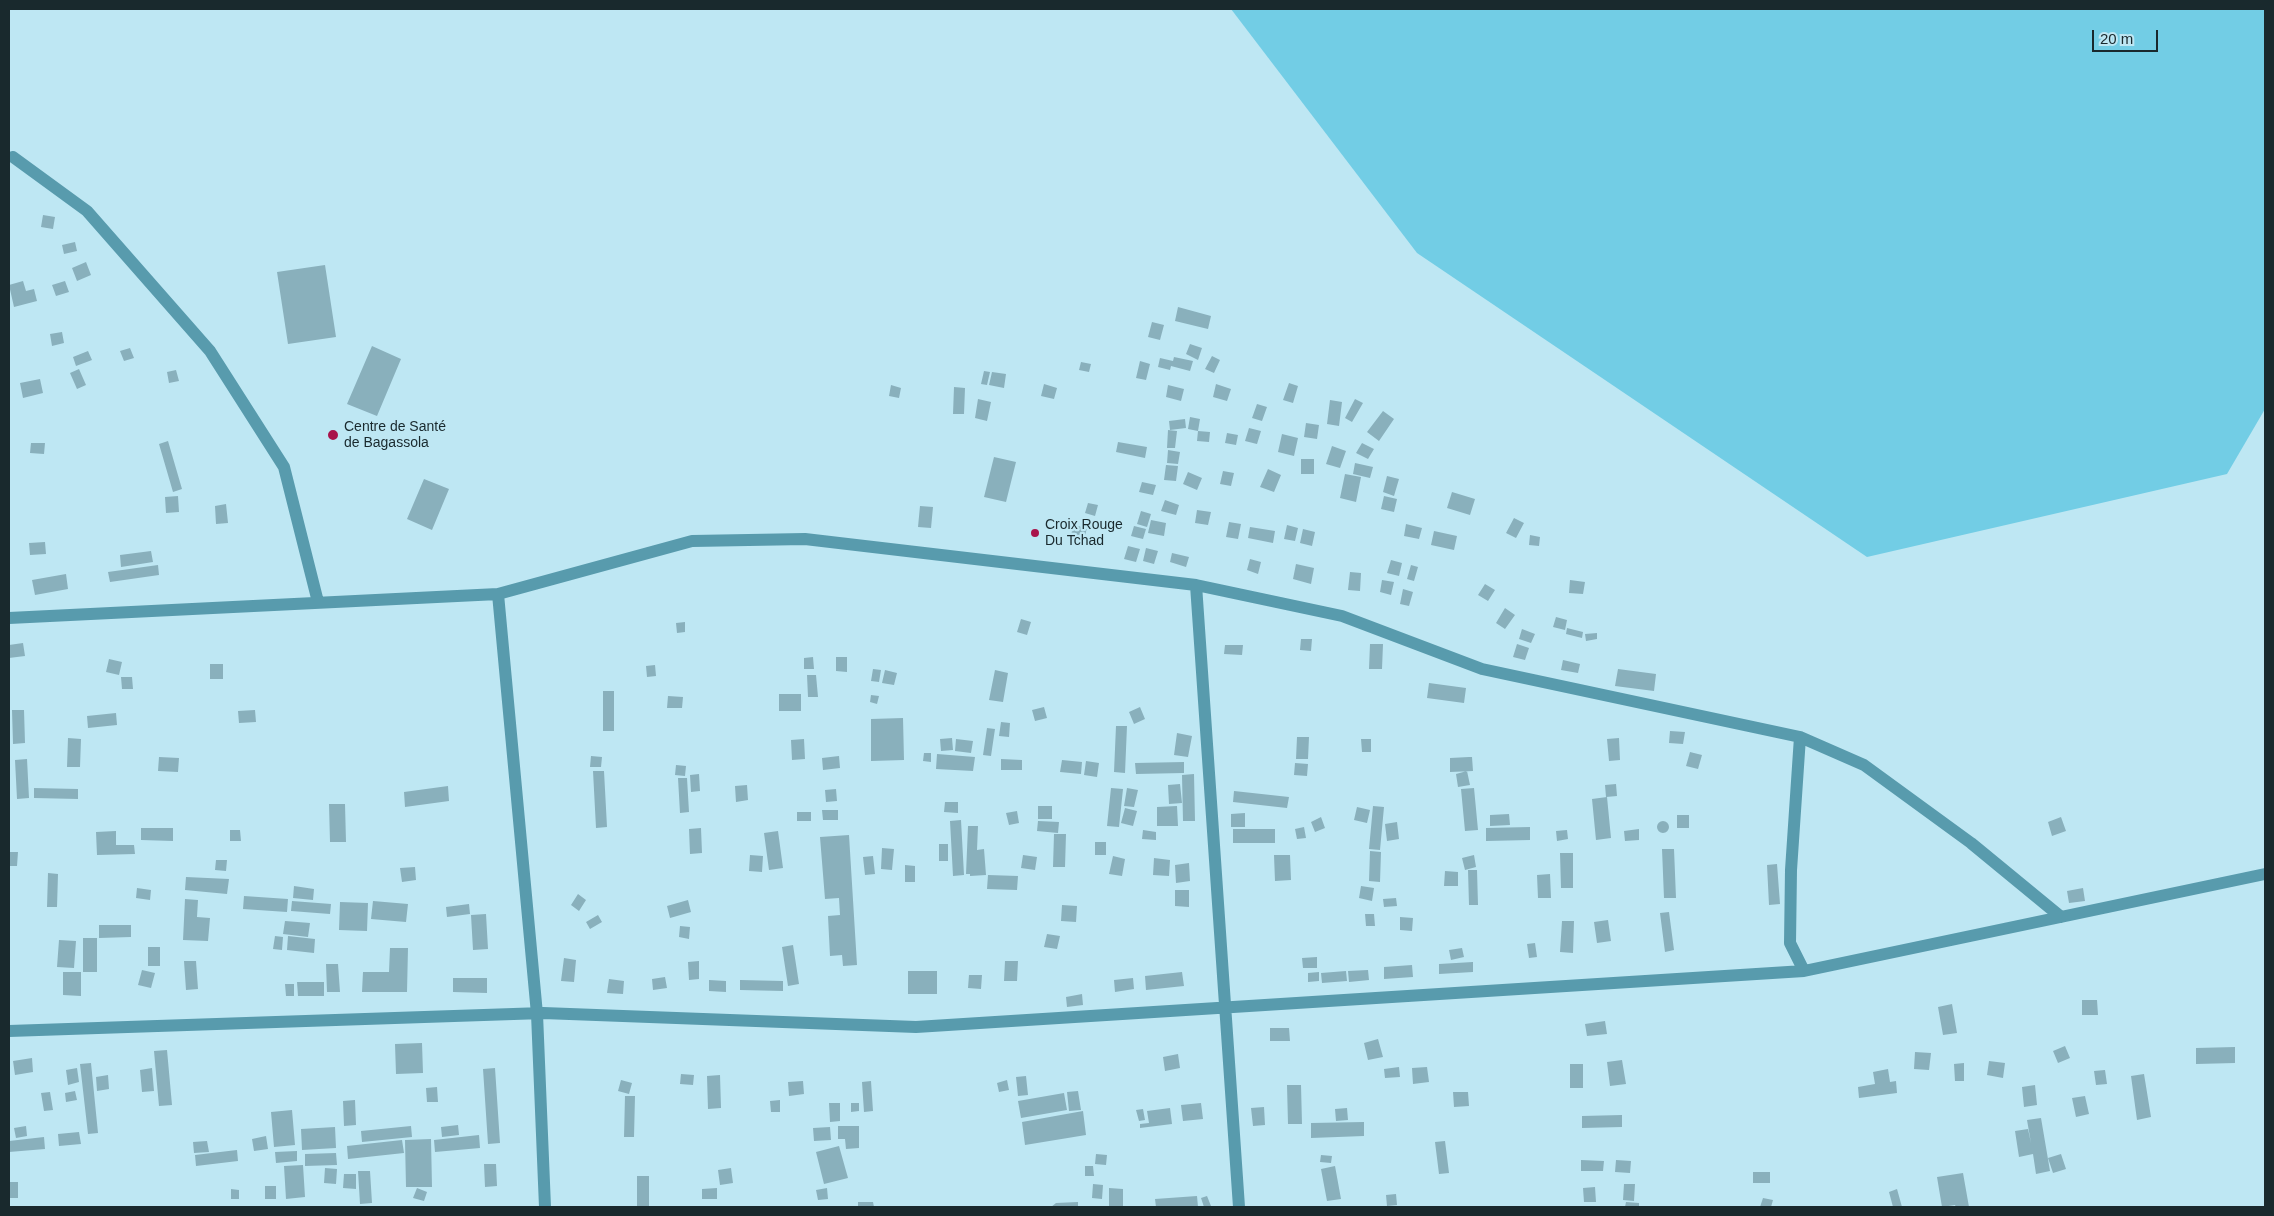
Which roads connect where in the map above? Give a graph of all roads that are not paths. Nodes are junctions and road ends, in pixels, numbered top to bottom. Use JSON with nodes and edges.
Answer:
{"nodes":[{"id":1,"x":13,"y":157,"type":"dead end"},
{"id":2,"x":1196,"y":585,"type":"junction"},
{"id":3,"x":498,"y":594,"type":"junction"},
{"id":4,"x":318,"y":602,"type":"junction"},
{"id":5,"x":9,"y":618,"type":"edge"},
{"id":6,"x":1800,"y":737,"type":"junction"},
{"id":7,"x":2265,"y":874,"type":"edge"},
{"id":8,"x":2061,"y":917,"type":"junction"},
{"id":9,"x":1804,"y":971,"type":"junction"},
{"id":10,"x":1227,"y":1008,"type":"junction"},
{"id":11,"x":537,"y":1014,"type":"junction"},
{"id":12,"x":9,"y":1031,"type":"edge"},
{"id":13,"x":545,"y":1207,"type":"edge"},
{"id":14,"x":1239,"y":1207,"type":"edge"}],
"edges":[{"from":1,"to":4,"type":"street"},
{"from":2,"to":3,"type":"street"},
{"from":2,"to":6,"type":"street"},
{"from":2,"to":10,"type":"street"},
{"from":3,"to":4,"type":"street"},
{"from":3,"to":11,"type":"street"},
{"from":4,"to":5,"type":"street"},
{"from":6,"to":8,"type":"street"},
{"from":6,"to":9,"type":"street"},
{"from":7,"to":8,"type":"street"},
{"from":8,"to":9,"type":"street"},
{"from":9,"to":10,"type":"street"},
{"from":10,"to":11,"type":"street"},
{"from":10,"to":14,"type":"street"},
{"from":11,"to":12,"type":"street"},
{"from":11,"to":13,"type":"street"}]}
